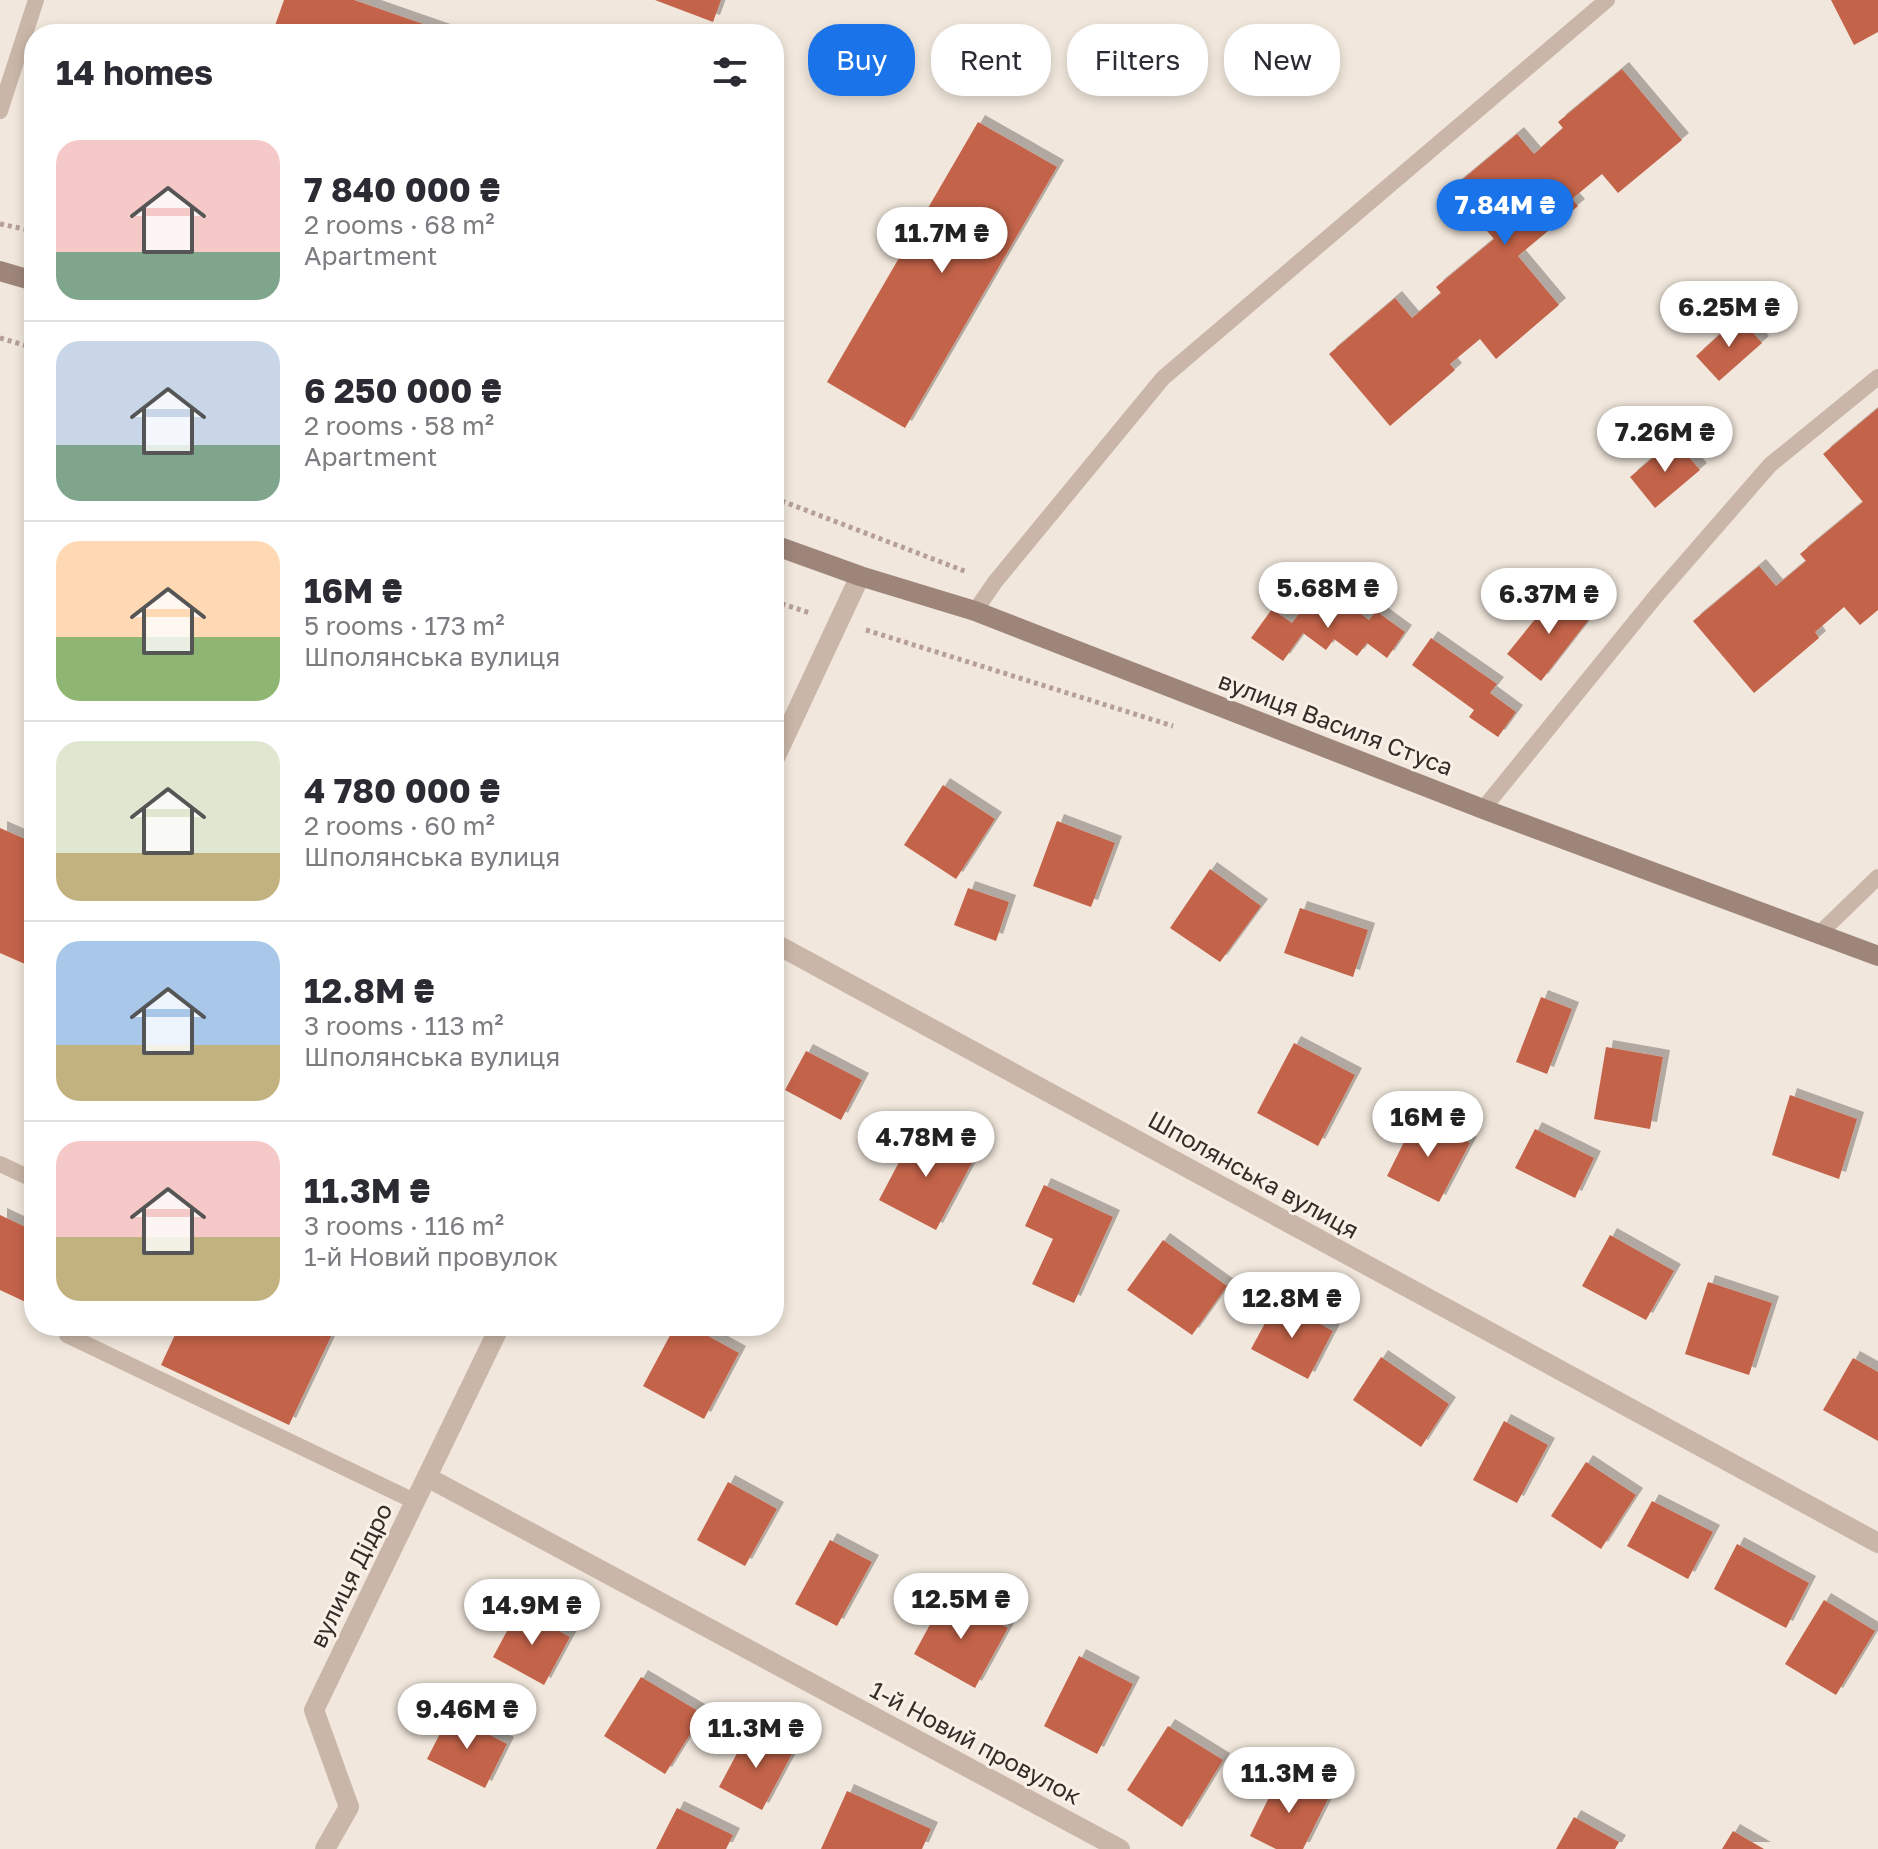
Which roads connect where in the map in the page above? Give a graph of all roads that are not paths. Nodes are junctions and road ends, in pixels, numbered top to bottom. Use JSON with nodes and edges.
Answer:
{"nodes":[{"id":1,"x":36,"y":0,"type":"edge"},
{"id":2,"x":1607,"y":0,"type":"edge"},
{"id":3,"x":28,"y":24,"type":"edge"},
{"id":4,"x":24,"y":37,"type":"edge"},
{"id":5,"x":0,"y":111,"type":"edge"},
{"id":6,"x":0,"y":271,"type":"edge"},
{"id":7,"x":24,"y":278,"type":"edge"},
{"id":8,"x":1878,"y":377,"type":"edge"},
{"id":9,"x":784,"y":549,"type":"edge"},
{"id":10,"x":860,"y":576,"type":"junction"},
{"id":11,"x":975,"y":611,"type":"junction"},
{"id":12,"x":784,"y":739,"type":"edge"},
{"id":13,"x":1483,"y":809,"type":"junction"},
{"id":14,"x":1878,"y":877,"type":"edge"},
{"id":15,"x":1819,"y":934,"type":"junction"},
{"id":16,"x":784,"y":948,"type":"edge"},
{"id":17,"x":1878,"y":956,"type":"edge"},
{"id":18,"x":0,"y":1164,"type":"edge"},
{"id":19,"x":24,"y":1175,"type":"edge"},
{"id":20,"x":69,"y":1336,"type":"edge"},
{"id":21,"x":495,"y":1336,"type":"edge"},
{"id":22,"x":427,"y":1477,"type":"junction"},
{"id":23,"x":414,"y":1501,"type":"junction"},
{"id":24,"x":1878,"y":1543,"type":"edge"},
{"id":25,"x":325,"y":1849,"type":"edge"},
{"id":26,"x":1120,"y":1849,"type":"edge"}],
"edges":[{"from":1,"to":3,"type":"lane"},
{"from":2,"to":11,"type":"lane"},
{"from":4,"to":5,"type":"lane"},
{"from":6,"to":7,"type":"street"},
{"from":8,"to":13,"type":"lane"},
{"from":9,"to":10,"type":"street","name":"вулиця Василя Стуса"},
{"from":10,"to":11,"type":"street","name":"вулиця Василя Стуса"},
{"from":10,"to":12,"type":"street"},
{"from":11,"to":13,"type":"street","name":"вулиця Василя Стуса"},
{"from":13,"to":15,"type":"street","name":"вулиця Василя Стуса"},
{"from":14,"to":15,"type":"lane"},
{"from":15,"to":17,"type":"street","name":"вулиця Василя Стуса"},
{"from":16,"to":24,"type":"street","name":"Шполянська вулиця"},
{"from":18,"to":19,"type":"lane"},
{"from":20,"to":23,"type":"lane"},
{"from":21,"to":22,"type":"street","name":"вулиця Дідро"},
{"from":22,"to":23,"type":"street","name":"вулиця Дідро"},
{"from":22,"to":26,"type":"street","name":"1-й Новий провулок"},
{"from":23,"to":25,"type":"street","name":"вулиця Дідро"}]}
